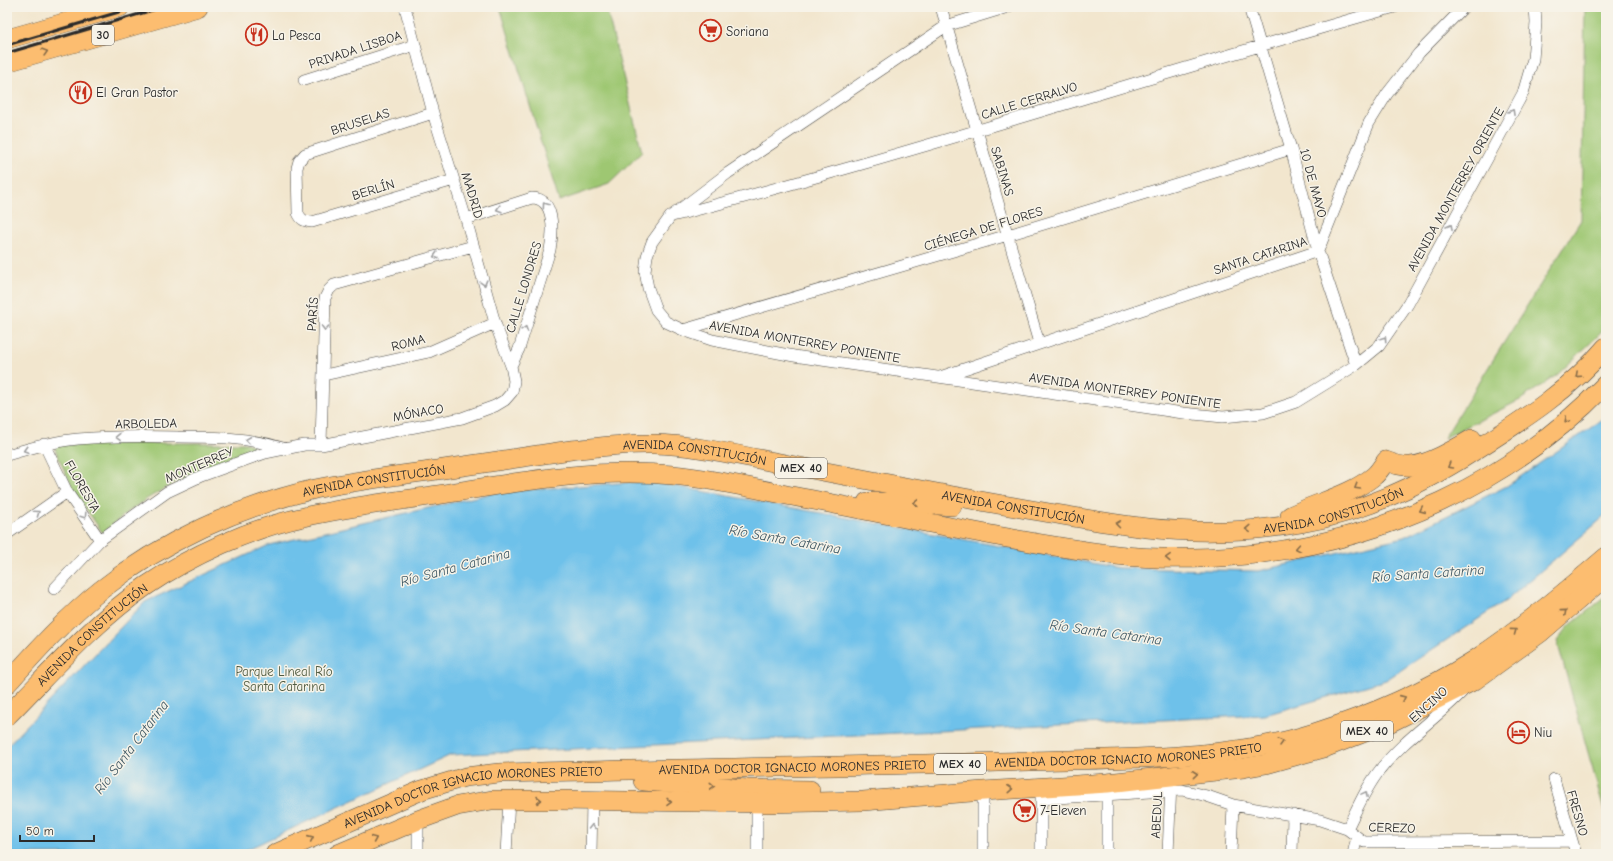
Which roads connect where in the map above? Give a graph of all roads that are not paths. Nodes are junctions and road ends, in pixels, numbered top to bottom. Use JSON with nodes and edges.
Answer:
{"nodes":[{"id":1,"x":120,"y":7,"type":"edge"},
{"id":2,"x":198,"y":7,"type":"edge"},
{"id":3,"x":405,"y":7,"type":"edge"},
{"id":4,"x":941,"y":7,"type":"edge"},
{"id":5,"x":1008,"y":7,"type":"edge"},
{"id":6,"x":1249,"y":7,"type":"edge"},
{"id":7,"x":1395,"y":7,"type":"edge"},
{"id":8,"x":1464,"y":7,"type":"edge"},
{"id":9,"x":1536,"y":7,"type":"edge"},
{"id":10,"x":946,"y":26,"type":"junction"},
{"id":11,"x":7,"y":39,"type":"edge"},
{"id":12,"x":1260,"y":44,"type":"junction"},
{"id":13,"x":415,"y":45,"type":"junction"},
{"id":14,"x":7,"y":62,"type":"edge"},
{"id":15,"x":304,"y":80,"type":"dead end"},
{"id":16,"x":433,"y":113,"type":"junction"},
{"id":17,"x":977,"y":131,"type":"junction"},
{"id":18,"x":1291,"y":149,"type":"junction"},
{"id":19,"x":454,"y":180,"type":"junction"},
{"id":20,"x":709,"y":186,"type":"junction"},
{"id":21,"x":720,"y":204,"type":"junction"},
{"id":22,"x":670,"y":217,"type":"junction"},
{"id":23,"x":301,"y":219,"type":"joint"},
{"id":24,"x":466,"y":219,"type":"junction"},
{"id":25,"x":1008,"y":235,"type":"junction"},
{"id":26,"x":473,"y":246,"type":"junction"},
{"id":27,"x":1318,"y":251,"type":"junction"},
{"id":28,"x":495,"y":323,"type":"junction"},
{"id":29,"x":683,"y":330,"type":"junction"},
{"id":30,"x":1039,"y":343,"type":"junction"},
{"id":31,"x":1606,"y":347,"type":"edge"},
{"id":32,"x":1356,"y":365,"type":"junction"},
{"id":33,"x":511,"y":366,"type":"junction"},
{"id":34,"x":324,"y":375,"type":"junction"},
{"id":35,"x":938,"y":378,"type":"junction"},
{"id":36,"x":1606,"y":384,"type":"edge"},
{"id":37,"x":512,"y":392,"type":"joint"},
{"id":38,"x":1527,"y":417,"type":"junction"},
{"id":39,"x":44,"y":444,"type":"junction"},
{"id":40,"x":321,"y":445,"type":"junction"},
{"id":41,"x":286,"y":448,"type":"junction"},
{"id":42,"x":7,"y":455,"type":"edge"},
{"id":43,"x":67,"y":492,"type":"junction"},
{"id":44,"x":820,"y":501,"type":"junction"},
{"id":45,"x":1024,"y":508,"type":"junction"},
{"id":46,"x":1267,"y":528,"type":"junction"},
{"id":47,"x":7,"y":534,"type":"edge"},
{"id":48,"x":100,"y":540,"type":"junction"},
{"id":49,"x":1606,"y":557,"type":"edge"},
{"id":50,"x":1606,"y":576,"type":"edge"},
{"id":51,"x":54,"y":589,"type":"dead end"},
{"id":52,"x":1475,"y":680,"type":"junction"},
{"id":53,"x":7,"y":684,"type":"edge"},
{"id":54,"x":7,"y":716,"type":"edge"},
{"id":55,"x":548,"y":772,"type":"junction"},
{"id":56,"x":1554,"y":779,"type":"dead end"},
{"id":57,"x":1171,"y":783,"type":"junction"},
{"id":58,"x":1107,"y":789,"type":"junction"},
{"id":59,"x":983,"y":791,"type":"junction"},
{"id":60,"x":1041,"y":793,"type":"junction"},
{"id":61,"x":958,"y":794,"type":"junction"},
{"id":62,"x":509,"y":799,"type":"junction"},
{"id":63,"x":592,"y":800,"type":"junction"},
{"id":64,"x":757,"y":803,"type":"junction"},
{"id":65,"x":1232,"y":805,"type":"junction"},
{"id":66,"x":1293,"y":815,"type":"junction"},
{"id":67,"x":418,"y":820,"type":"junction"},
{"id":68,"x":1347,"y":829,"type":"junction"},
{"id":69,"x":1357,"y":837,"type":"junction"},
{"id":70,"x":1572,"y":841,"type":"junction"},
{"id":71,"x":275,"y":854,"type":"edge"},
{"id":72,"x":338,"y":854,"type":"edge"},
{"id":73,"x":418,"y":854,"type":"edge"},
{"id":74,"x":506,"y":854,"type":"edge"},
{"id":75,"x":591,"y":854,"type":"edge"},
{"id":76,"x":757,"y":854,"type":"edge"},
{"id":77,"x":983,"y":854,"type":"edge"},
{"id":78,"x":1041,"y":854,"type":"edge"},
{"id":79,"x":1107,"y":854,"type":"edge"},
{"id":80,"x":1168,"y":854,"type":"edge"},
{"id":81,"x":1231,"y":854,"type":"edge"},
{"id":82,"x":1292,"y":854,"type":"edge"},
{"id":83,"x":1353,"y":854,"type":"edge"},
{"id":84,"x":1576,"y":854,"type":"edge"}],
"edges":[{"from":1,"to":11,"type":"highway","number":"30"},
{"from":14,"to":2,"type":"highway","number":"30","one_way":true},
{"from":3,"to":13,"type":"street","name":"MADRID"},
{"from":4,"to":10,"type":"street","name":"SABINAS"},
{"from":5,"to":10,"type":"street","name":"AVENIDA MONTERREY PONIENTE"},
{"from":6,"to":12,"type":"street","name":"10 DE MAYO"},
{"from":7,"to":12,"type":"street","name":"CALLE CERRALVO"},
{"from":8,"to":27,"type":"street","name":"SANTA CATARINA"},
{"from":32,"to":9,"type":"street","name":"AVENIDA MONTERREY ORIENTE","one_way":true},
{"from":10,"to":17,"type":"street","name":"SABINAS"},
{"from":10,"to":20,"type":"street","name":"AVENIDA MONTERREY PONIENTE"},
{"from":12,"to":17,"type":"street","name":"CALLE CERRALVO"},
{"from":12,"to":18,"type":"street","name":"10 DE MAYO"},
{"from":13,"to":15,"type":"street","name":"PRIVADA LISBOA"},
{"from":13,"to":16,"type":"street","name":"MADRID"},
{"from":16,"to":19,"type":"street","name":"MADRID"},
{"from":16,"to":23,"type":"street","name":"BRUSELAS"},
{"from":17,"to":21,"type":"street","name":"CALLE CERRALVO"},
{"from":17,"to":25,"type":"street","name":"SABINAS"},
{"from":18,"to":25,"type":"street","name":"CIÉNEGA DE FLORES"},
{"from":18,"to":27,"type":"street","name":"10 DE MAYO"},
{"from":19,"to":23,"type":"street","name":"BERLÍN"},
{"from":19,"to":24,"type":"street","name":"MADRID"},
{"from":20,"to":21,"type":"street"},
{"from":20,"to":22,"type":"street","name":"AVENIDA MONTERREY PONIENTE"},
{"from":21,"to":22,"type":"street","name":"CALLE CERRALVO"},
{"from":22,"to":29,"type":"street","name":"AVENIDA MONTERREY PONIENTE"},
{"from":24,"to":26,"type":"street","name":"MADRID"},
{"from":33,"to":24,"type":"street","name":"CALLE LONDRES","one_way":true},
{"from":25,"to":29,"type":"street","name":"CIÉNEGA DE FLORES"},
{"from":25,"to":30,"type":"street","name":"SABINAS"},
{"from":26,"to":28,"type":"street","name":"MADRID","one_way":true},
{"from":26,"to":34,"type":"street","name":"PARÍS","one_way":true},
{"from":27,"to":30,"type":"street","name":"SANTA CATARINA"},
{"from":27,"to":32,"type":"street","name":"10 DE MAYO"},
{"from":28,"to":33,"type":"street","name":"MADRID"},
{"from":28,"to":34,"type":"street","name":"ROMA"},
{"from":29,"to":35,"type":"street","name":"AVENIDA MONTERREY PONIENTE"},
{"from":30,"to":35,"type":"street","name":"SANTA CATARINA"},
{"from":31,"to":38,"type":"highway","name":"AVENIDA CONSTITUCIÓN","number":"MEX 40","one_way":true},
{"from":32,"to":35,"type":"street","name":"AVENIDA MONTERREY PONIENTE"},
{"from":33,"to":37,"type":"street","name":"MADRID"},
{"from":34,"to":40,"type":"street","name":"PARÍS"},
{"from":36,"to":44,"type":"highway","name":"AVENIDA CONSTITUCIÓN","number":"MEX 40","one_way":true},
{"from":37,"to":40,"type":"street","name":"MÓNACO"},
{"from":38,"to":46,"type":"highway","name":"AVENIDA CONSTITUCIÓN","number":"MEX 40","one_way":true},
{"from":38,"to":46,"type":"highway","one_way":true},
{"from":41,"to":39,"type":"street","name":"ARBOLEDA","one_way":true},
{"from":39,"to":42,"type":"street","name":"ARBOLEDA","one_way":true},
{"from":39,"to":43,"type":"street","name":"FLORESTA"},
{"from":40,"to":41,"type":"street","name":"MONTERREY"},
{"from":41,"to":48,"type":"street","name":"MONTERREY"},
{"from":47,"to":43,"type":"street","one_way":true},
{"from":43,"to":48,"type":"street","name":"FLORESTA","one_way":true},
{"from":45,"to":44,"type":"highway","one_way":true},
{"from":44,"to":54,"type":"highway","name":"AVENIDA CONSTITUCIÓN","number":"MEX 40"},
{"from":46,"to":45,"type":"highway","name":"AVENIDA CONSTITUCIÓN","number":"MEX 40","one_way":true},
{"from":45,"to":53,"type":"highway","name":"AVENIDA CONSTITUCIÓN","number":"MEX 40"},
{"from":48,"to":51,"type":"street","name":"MONTERREY"},
{"from":55,"to":49,"type":"highway","name":"AVENIDA DOCTOR IGNACIO MORONES PRIETO","number":"MEX 40","one_way":true},
{"from":52,"to":50,"type":"highway","name":"AVENIDA DOCTOR IGNACIO MORONES PRIETO","number":"MEX 40","one_way":true},
{"from":57,"to":52,"type":"highway","name":"AVENIDA DOCTOR IGNACIO MORONES PRIETO","number":"MEX 40","one_way":true},
{"from":68,"to":52,"type":"street","name":"ENCINO","one_way":true},
{"from":55,"to":61,"type":"highway","one_way":true},
{"from":71,"to":55,"type":"highway","name":"AVENIDA DOCTOR IGNACIO MORONES PRIETO","number":"MEX 40","one_way":true},
{"from":56,"to":70,"type":"street","name":"FRESNO"},
{"from":57,"to":58,"type":"highway","name":"AVENIDA DOCTOR IGNACIO MORONES PRIETO","number":"MEX 40"},
{"from":57,"to":65,"type":"street","name":"CEREZO"},
{"from":57,"to":80,"type":"street","name":"ABEDUL"},
{"from":58,"to":60,"type":"highway","name":"AVENIDA DOCTOR IGNACIO MORONES PRIETO","number":"MEX 40"},
{"from":58,"to":79,"type":"street"},
{"from":59,"to":60,"type":"highway","name":"AVENIDA DOCTOR IGNACIO MORONES PRIETO","number":"MEX 40","one_way":true},
{"from":59,"to":61,"type":"highway","name":"AVENIDA DOCTOR IGNACIO MORONES PRIETO","number":"MEX 40"},
{"from":59,"to":77,"type":"street"},
{"from":60,"to":78,"type":"street"},
{"from":61,"to":64,"type":"highway","name":"AVENIDA DOCTOR IGNACIO MORONES PRIETO","number":"MEX 40"},
{"from":62,"to":63,"type":"highway","name":"AVENIDA DOCTOR IGNACIO MORONES PRIETO","number":"MEX 40","one_way":true},
{"from":62,"to":67,"type":"highway","name":"AVENIDA DOCTOR IGNACIO MORONES PRIETO","number":"MEX 40"},
{"from":62,"to":74,"type":"street"},
{"from":63,"to":64,"type":"highway","name":"AVENIDA DOCTOR IGNACIO MORONES PRIETO","number":"MEX 40","one_way":true},
{"from":75,"to":63,"type":"street","one_way":true},
{"from":64,"to":76,"type":"street"},
{"from":65,"to":66,"type":"street","name":"CEREZO"},
{"from":65,"to":81,"type":"street"},
{"from":66,"to":68,"type":"street","name":"CEREZO"},
{"from":66,"to":82,"type":"street"},
{"from":72,"to":67,"type":"highway","name":"AVENIDA DOCTOR IGNACIO MORONES PRIETO","number":"MEX 40","one_way":true},
{"from":67,"to":73,"type":"street"},
{"from":68,"to":69,"type":"street","name":"CEREZO"},
{"from":69,"to":70,"type":"street","name":"CEREZO"},
{"from":69,"to":83,"type":"street"},
{"from":70,"to":84,"type":"street","name":"FRESNO"}]}
